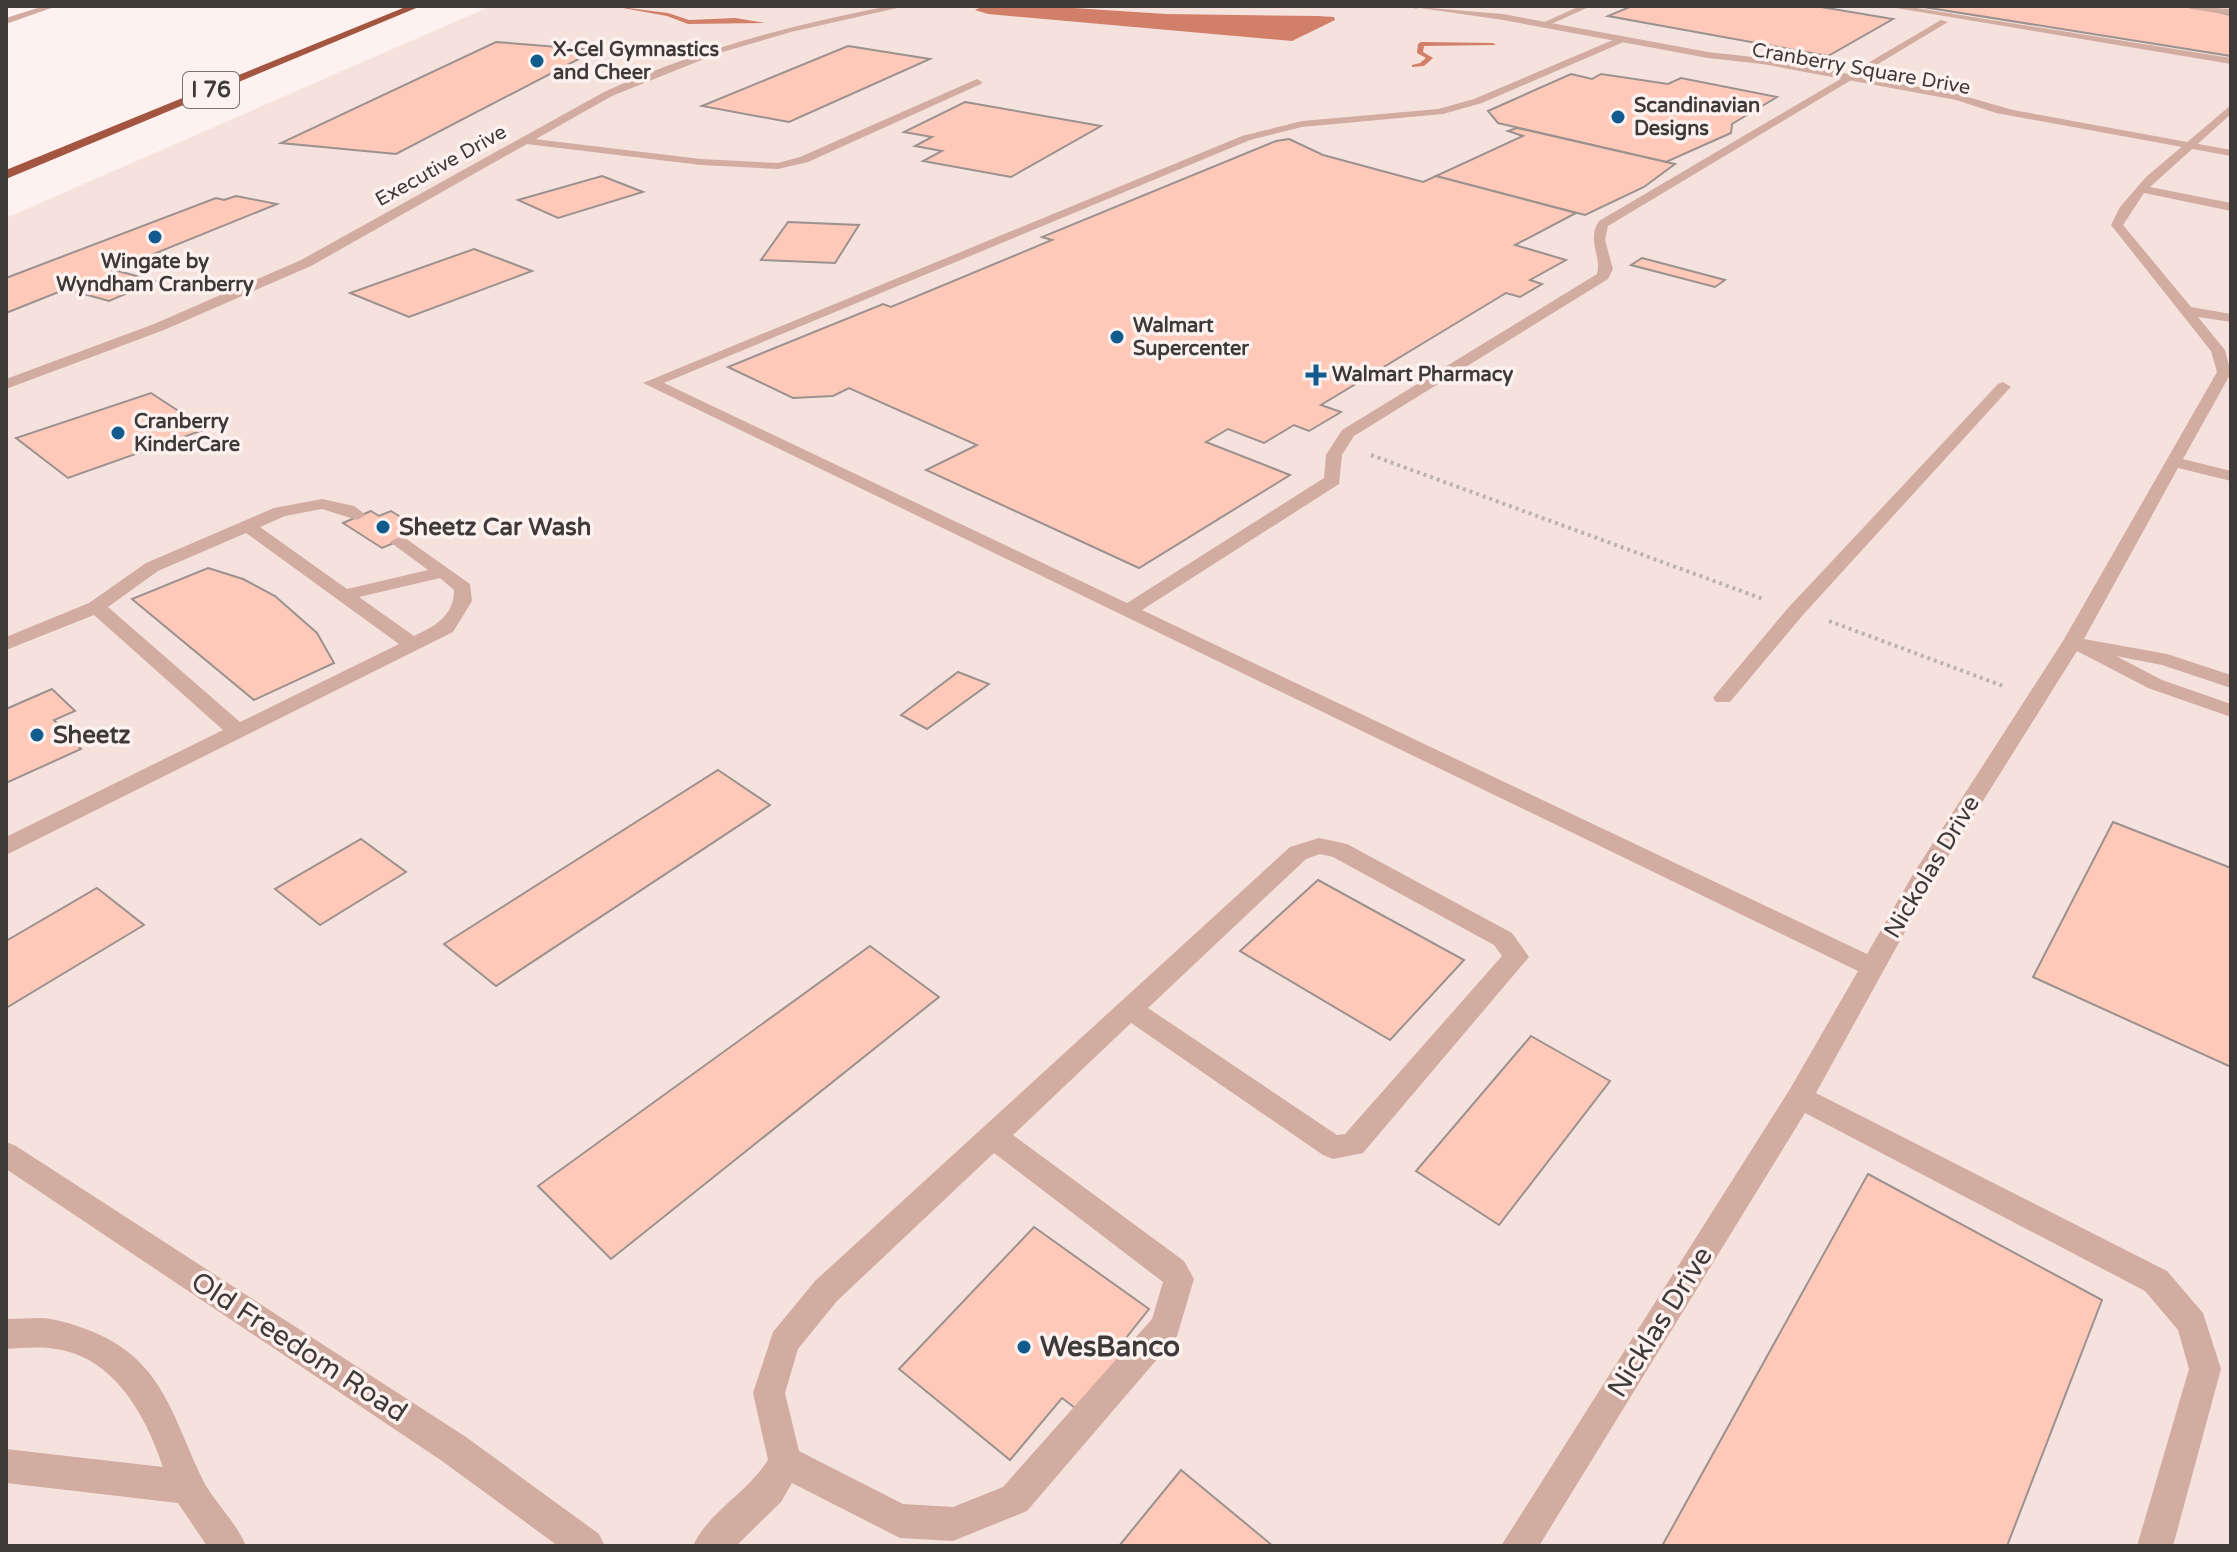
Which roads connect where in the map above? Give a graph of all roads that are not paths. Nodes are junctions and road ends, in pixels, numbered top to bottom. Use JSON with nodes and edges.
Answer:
{"nodes":[{"id":1,"x":53,"y":6,"type":"edge"},
{"id":2,"x":384,"y":6,"type":"edge"},
{"id":3,"x":416,"y":6,"type":"edge"},
{"id":4,"x":902,"y":6,"type":"edge"},
{"id":5,"x":1414,"y":6,"type":"edge"},
{"id":6,"x":1587,"y":6,"type":"edge"},
{"id":7,"x":1888,"y":6,"type":"edge"},
{"id":8,"x":2191,"y":6,"type":"edge"},
{"id":9,"x":2231,"y":12,"type":"edge"},
{"id":10,"x":6,"y":21,"type":"edge"},
{"id":11,"x":1944,"y":22,"type":"dead end"},
{"id":12,"x":1544,"y":24,"type":"junction"},
{"id":13,"x":1623,"y":39,"type":"junction"},
{"id":14,"x":2231,"y":61,"type":"edge"},
{"id":15,"x":1846,"y":81,"type":"junction"},
{"id":16,"x":977,"y":82,"type":"dead end"},
{"id":17,"x":195,"y":83,"type":"dead end"},
{"id":18,"x":2231,"y":108,"type":"edge"},
{"id":19,"x":526,"y":141,"type":"junction"},
{"id":20,"x":2190,"y":146,"type":"junction"},
{"id":21,"x":2231,"y":153,"type":"edge"},
{"id":22,"x":6,"y":175,"type":"edge"},
{"id":23,"x":2143,"y":189,"type":"junction"},
{"id":24,"x":2231,"y":207,"type":"edge"},
{"id":25,"x":2184,"y":310,"type":"junction"},
{"id":26,"x":2231,"y":318,"type":"edge"},
{"id":27,"x":6,"y":384,"type":"edge"},
{"id":28,"x":2003,"y":387,"type":"dead end"},
{"id":29,"x":2213,"y":390,"type":"junction"},
{"id":30,"x":2231,"y":394,"type":"edge"},
{"id":31,"x":2173,"y":462,"type":"junction"},
{"id":32,"x":2231,"y":476,"type":"edge"},
{"id":33,"x":357,"y":515,"type":"dead end"},
{"id":34,"x":249,"y":527,"type":"junction"},
{"id":35,"x":399,"y":542,"type":"dead end"},
{"id":36,"x":443,"y":572,"type":"junction"},
{"id":37,"x":344,"y":595,"type":"junction"},
{"id":38,"x":96,"y":607,"type":"junction"},
{"id":39,"x":1126,"y":612,"type":"junction"},
{"id":40,"x":2073,"y":641,"type":"junction"},
{"id":41,"x":6,"y":644,"type":"edge"},
{"id":42,"x":414,"y":645,"type":"junction"},
{"id":43,"x":2231,"y":682,"type":"edge"},
{"id":44,"x":1723,"y":698,"type":"dead end"},
{"id":45,"x":2231,"y":711,"type":"edge"},
{"id":46,"x":238,"y":732,"type":"junction"},
{"id":47,"x":6,"y":847,"type":"edge"},
{"id":48,"x":1872,"y":967,"type":"junction"},
{"id":49,"x":1130,"y":1009,"type":"junction"},
{"id":50,"x":1800,"y":1097,"type":"junction"},
{"id":51,"x":993,"y":1136,"type":"junction"},
{"id":52,"x":6,"y":1154,"type":"edge"},
{"id":53,"x":6,"y":1334,"type":"edge"},
{"id":54,"x":785,"y":1462,"type":"junction"},
{"id":55,"x":6,"y":1466,"type":"edge"},
{"id":56,"x":187,"y":1487,"type":"junction"},
{"id":57,"x":228,"y":1546,"type":"edge"},
{"id":58,"x":587,"y":1546,"type":"edge"},
{"id":59,"x":711,"y":1546,"type":"edge"},
{"id":60,"x":1519,"y":1546,"type":"edge"},
{"id":61,"x":2155,"y":1546,"type":"edge"}],
"edges":[{"from":1,"to":10,"type":"street"},
{"from":2,"to":17,"type":"highway","number":"I 76"},
{"from":3,"to":22,"type":"highway","number":"I 76"},
{"from":4,"to":19,"type":"street","name":"Executive Drive"},
{"from":5,"to":12,"type":"street","name":"Cranberry Square Drive"},
{"from":6,"to":12,"type":"street"},
{"from":7,"to":14,"type":"street"},
{"from":8,"to":9,"type":"street"},
{"from":11,"to":15,"type":"street"},
{"from":12,"to":13,"type":"street","name":"Cranberry Square Drive"},
{"from":13,"to":15,"type":"street","name":"Cranberry Square Drive"},
{"from":13,"to":39,"type":"street"},
{"from":15,"to":20,"type":"street","name":"Cranberry Square Drive"},
{"from":15,"to":39,"type":"street"},
{"from":16,"to":19,"type":"street"},
{"from":18,"to":20,"type":"street"},
{"from":19,"to":27,"type":"street","name":"Executive Drive"},
{"from":20,"to":21,"type":"street","name":"Cranberry Square Drive"},
{"from":20,"to":23,"type":"street"},
{"from":23,"to":24,"type":"street"},
{"from":23,"to":25,"type":"street","name":"Nickolas Drive"},
{"from":25,"to":26,"type":"street"},
{"from":25,"to":29,"type":"street","name":"Nickolas Drive"},
{"from":28,"to":44,"type":"street"},
{"from":29,"to":30,"type":"street"},
{"from":29,"to":31,"type":"street","name":"Nickolas Drive"},
{"from":31,"to":32,"type":"street"},
{"from":31,"to":40,"type":"street","name":"Nickolas Drive"},
{"from":33,"to":34,"type":"street"},
{"from":34,"to":37,"type":"street"},
{"from":34,"to":38,"type":"street"},
{"from":35,"to":36,"type":"street"},
{"from":36,"to":37,"type":"street"},
{"from":36,"to":42,"type":"street"},
{"from":37,"to":42,"type":"street"},
{"from":38,"to":41,"type":"street"},
{"from":38,"to":46,"type":"street"},
{"from":39,"to":48,"type":"street"},
{"from":40,"to":43,"type":"street"},
{"from":40,"to":45,"type":"street"},
{"from":40,"to":48,"type":"street","name":"Nickolas Drive"},
{"from":42,"to":46,"type":"street"},
{"from":46,"to":47,"type":"street"},
{"from":48,"to":50,"type":"street","name":"Nickolas Drive"},
{"from":49,"to":49,"type":"street"},
{"from":49,"to":51,"type":"street"},
{"from":50,"to":60,"type":"street","name":"Nicklas Drive"},
{"from":50,"to":61,"type":"street"},
{"from":51,"to":54,"type":"street"},
{"from":51,"to":54,"type":"street"},
{"from":52,"to":58,"type":"street","name":"Old Freedom Road"},
{"from":53,"to":56,"type":"street"},
{"from":54,"to":59,"type":"street"},
{"from":55,"to":56,"type":"street"},
{"from":56,"to":57,"type":"street"}]}
